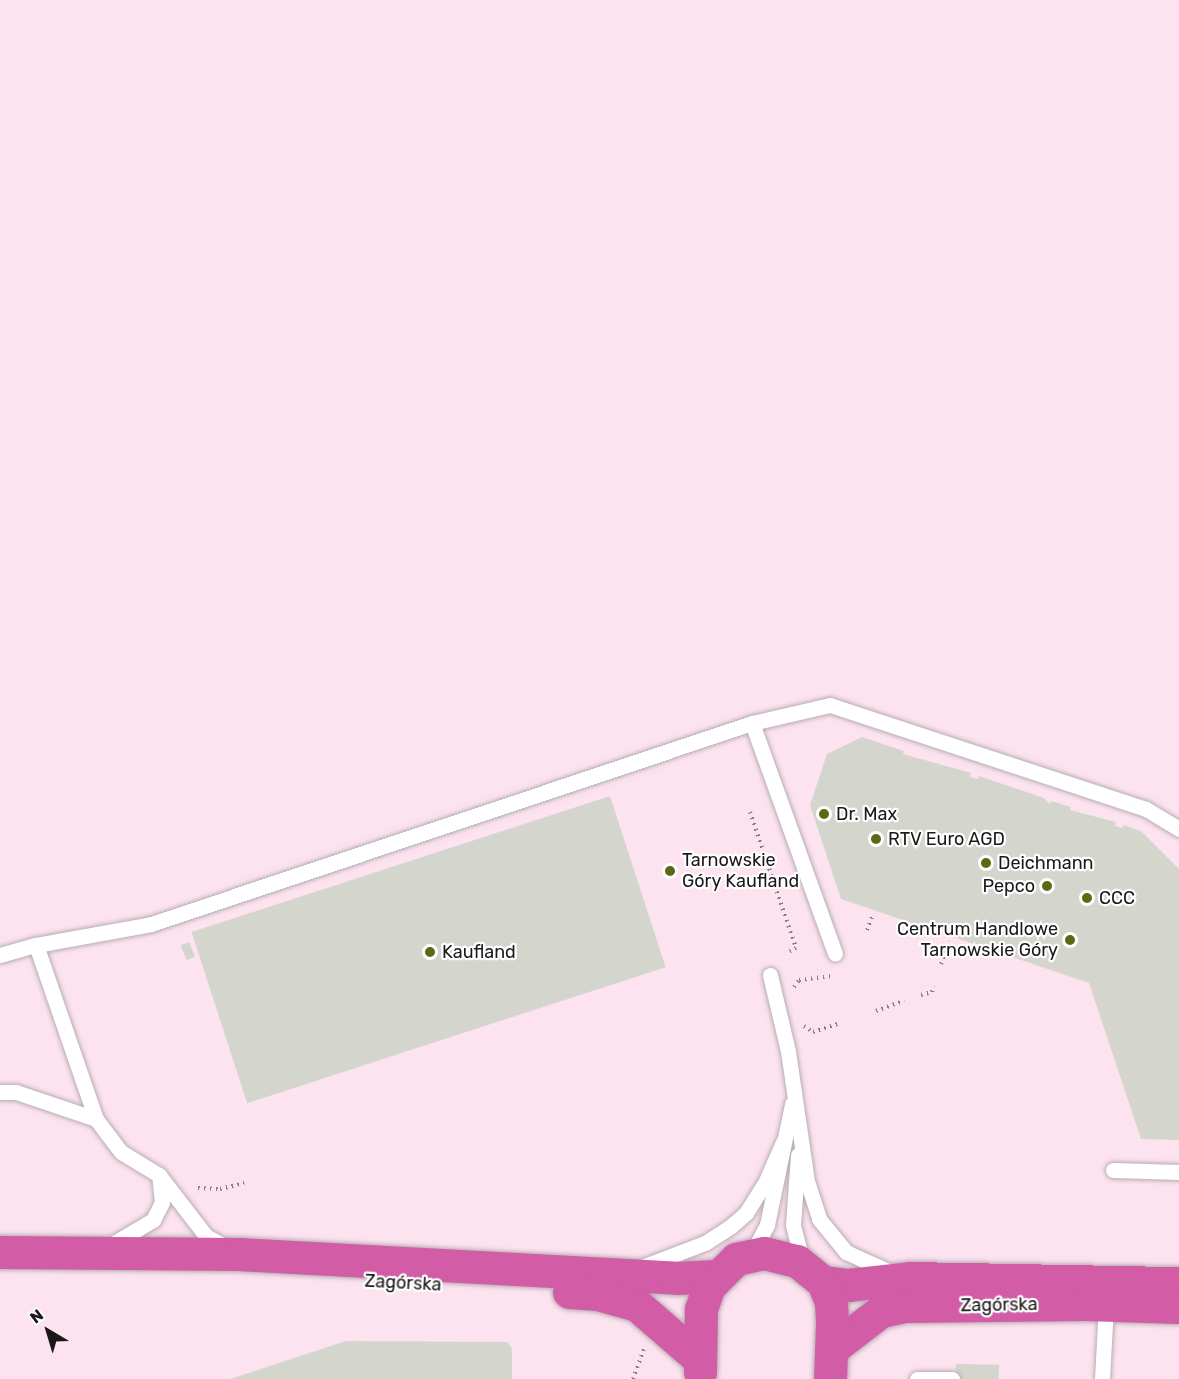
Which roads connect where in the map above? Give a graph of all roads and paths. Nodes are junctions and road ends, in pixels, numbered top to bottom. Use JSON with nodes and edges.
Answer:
{"nodes":[{"id":1,"x":752,"y":723,"type":"junction"},
{"id":2,"x":750,"y":812,"type":"dead end"},
{"id":3,"x":1179,"y":829,"type":"edge"},
{"id":4,"x":873,"y":914,"type":"dead end"},
{"id":5,"x":867,"y":930,"type":"dead end"},
{"id":6,"x":950,"y":941,"type":"dead end"},
{"id":7,"x":36,"y":945,"type":"junction"},
{"id":8,"x":790,"y":951,"type":"dead end"},
{"id":9,"x":835,"y":953,"type":"dead end"},
{"id":10,"x":0,"y":955,"type":"edge"},
{"id":11,"x":941,"y":964,"type":"dead end"},
{"id":12,"x":770,"y":975,"type":"dead end"},
{"id":13,"x":831,"y":976,"type":"dead end"},
{"id":14,"x":934,"y":986,"type":"dead end"},
{"id":15,"x":792,"y":994,"type":"dead end"},
{"id":16,"x":921,"y":995,"type":"dead end"},
{"id":17,"x":904,"y":1001,"type":"dead end"},
{"id":18,"x":876,"y":1011,"type":"dead end"},
{"id":19,"x":801,"y":1019,"type":"dead end"},
{"id":20,"x":838,"y":1024,"type":"dead end"},
{"id":21,"x":0,"y":1092,"type":"edge"},
{"id":22,"x":794,"y":1094,"type":"junction"},
{"id":23,"x":96,"y":1119,"type":"junction"},
{"id":24,"x":800,"y":1141,"type":"junction"},
{"id":25,"x":783,"y":1142,"type":"junction"},
{"id":26,"x":1113,"y":1170,"type":"dead end"},
{"id":27,"x":1179,"y":1172,"type":"edge"},
{"id":28,"x":159,"y":1175,"type":"junction"},
{"id":29,"x":244,"y":1183,"type":"dead end"},
{"id":30,"x":198,"y":1188,"type":"dead end"},
{"id":31,"x":0,"y":1252,"type":"edge"},
{"id":32,"x":752,"y":1253,"type":"junction"},
{"id":33,"x":238,"y":1254,"type":"junction"},
{"id":34,"x":88,"y":1256,"type":"junction"},
{"id":35,"x":813,"y":1273,"type":"junction"},
{"id":36,"x":618,"y":1275,"type":"junction"},
{"id":37,"x":716,"y":1276,"type":"junction"},
{"id":38,"x":910,"y":1278,"type":"junction"},
{"id":39,"x":1179,"y":1284,"type":"edge"},
{"id":40,"x":1106,"y":1304,"type":"junction"},
{"id":41,"x":1179,"y":1307,"type":"edge"},
{"id":42,"x":645,"y":1345,"type":"dead end"},
{"id":43,"x":832,"y":1364,"type":"edge"},
{"id":44,"x":700,"y":1372,"type":"edge"},
{"id":45,"x":633,"y":1379,"type":"edge"},
{"id":46,"x":917,"y":1379,"type":"edge"},
{"id":47,"x":952,"y":1379,"type":"edge"},
{"id":48,"x":1102,"y":1379,"type":"edge"}],
"edges":[{"from":1,"to":3,"type":"lane"},
{"from":1,"to":7,"type":"lane"},
{"from":1,"to":9,"type":"lane"},
{"from":2,"to":8,"type":"path"},
{"from":4,"to":5,"type":"path"},
{"from":6,"to":11,"type":"path"},
{"from":7,"to":10,"type":"lane"},
{"from":7,"to":23,"type":"lane"},
{"from":12,"to":22,"type":"lane"},
{"from":13,"to":15,"type":"path"},
{"from":14,"to":16,"type":"path"},
{"from":17,"to":18,"type":"path"},
{"from":19,"to":20,"type":"path"},
{"from":21,"to":23,"type":"lane"},
{"from":22,"to":24,"type":"lane"},
{"from":22,"to":25,"type":"lane"},
{"from":23,"to":28,"type":"lane"},
{"from":24,"to":35,"type":"lane"},
{"from":24,"to":38,"type":"lane"},
{"from":25,"to":32,"type":"lane"},
{"from":25,"to":36,"type":"lane"},
{"from":26,"to":27,"type":"lane"},
{"from":28,"to":33,"type":"lane"},
{"from":28,"to":34,"type":"lane"},
{"from":29,"to":30,"type":"path"},
{"from":31,"to":34,"type":"highway","name":"Zagórska"},
{"from":32,"to":35,"type":"highway","name":"Zagórska"},
{"from":32,"to":37,"type":"highway"},
{"from":33,"to":34,"type":"highway","name":"Zagórska"},
{"from":33,"to":36,"type":"highway","name":"Zagórska"},
{"from":34,"to":44,"type":"highway","name":"Zagórska"},
{"from":35,"to":38,"type":"highway","name":"Zagórska"},
{"from":35,"to":43,"type":"highway"},
{"from":36,"to":37,"type":"highway","name":"Zagórska"},
{"from":37,"to":44,"type":"highway"},
{"from":38,"to":39,"type":"highway","name":"Zagórska"},
{"from":40,"to":41,"type":"highway","name":"Zagórska"},
{"from":40,"to":43,"type":"highway","name":"Zagórska"},
{"from":40,"to":48,"type":"lane"},
{"from":42,"to":45,"type":"path"},
{"from":46,"to":47,"type":"lane"}]}
